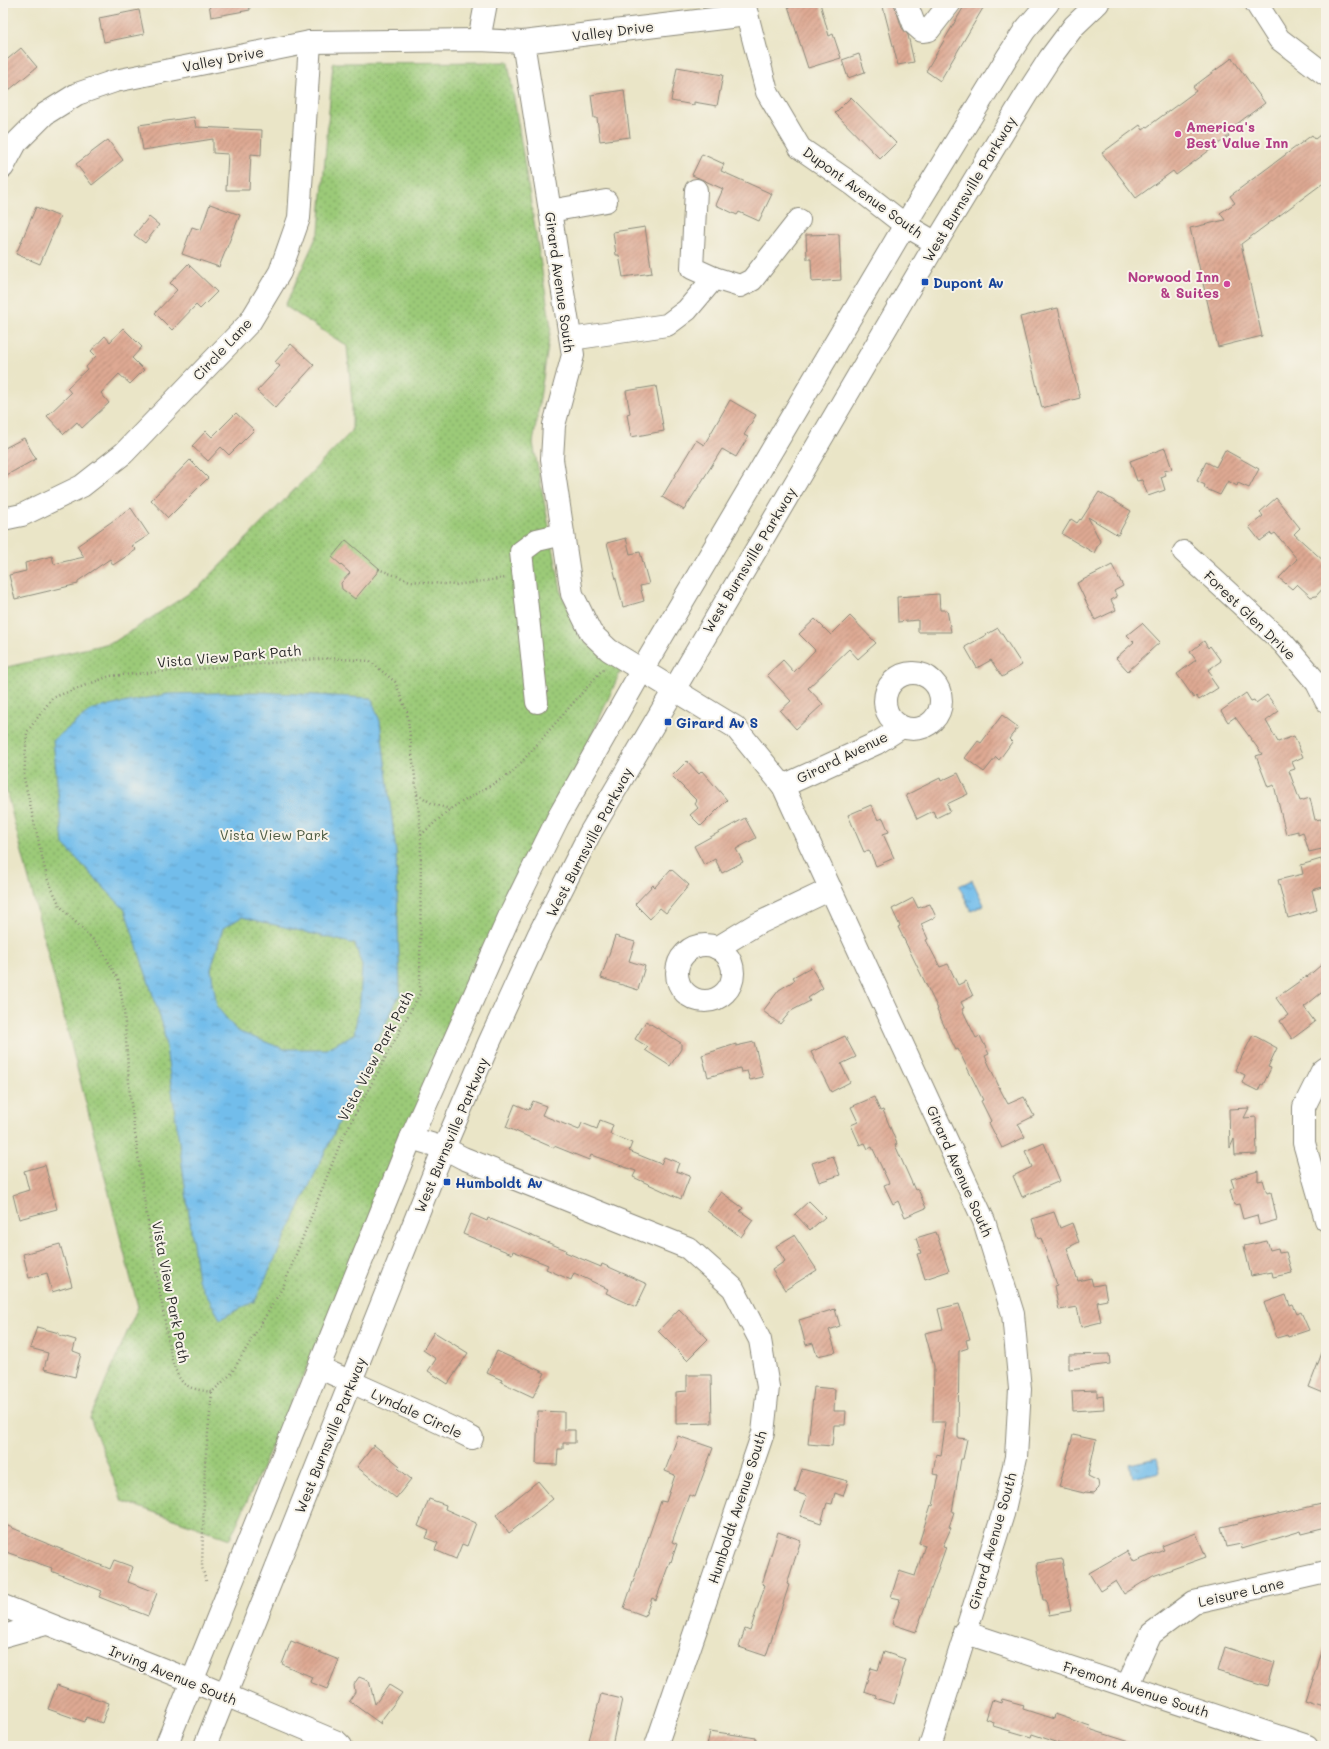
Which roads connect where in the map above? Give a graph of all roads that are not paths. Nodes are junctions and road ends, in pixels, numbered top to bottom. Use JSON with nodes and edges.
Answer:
{"nodes":[{"id":1,"x":486,"y":3,"type":"edge"},
{"id":2,"x":906,"y":3,"type":"edge"},
{"id":3,"x":950,"y":3,"type":"edge"},
{"id":4,"x":1048,"y":3,"type":"edge"},
{"id":5,"x":1098,"y":3,"type":"edge"},
{"id":6,"x":1256,"y":3,"type":"edge"},
{"id":7,"x":746,"y":9,"type":"edge"},
{"id":8,"x":479,"y":40,"type":"junction"},
{"id":9,"x":310,"y":42,"type":"junction"},
{"id":10,"x":523,"y":42,"type":"junction"},
{"id":11,"x":1326,"y":75,"type":"edge"},
{"id":12,"x":3,"y":167,"type":"edge"},
{"id":13,"x":696,"y":190,"type":"dead end"},
{"id":14,"x":606,"y":201,"type":"dead end"},
{"id":15,"x":550,"y":211,"type":"junction"},
{"id":16,"x":799,"y":220,"type":"dead end"},
{"id":17,"x":905,"y":225,"type":"junction"},
{"id":18,"x":936,"y":243,"type":"junction"},
{"id":19,"x":714,"y":278,"type":"junction"},
{"id":20,"x":571,"y":339,"type":"junction"},
{"id":21,"x":3,"y":519,"type":"edge"},
{"id":22,"x":563,"y":534,"type":"junction"},
{"id":23,"x":1184,"y":552,"type":"dead end"},
{"id":24,"x":642,"y":670,"type":"junction"},
{"id":25,"x":673,"y":689,"type":"junction"},
{"id":26,"x":1326,"y":701,"type":"edge"},
{"id":27,"x":537,"y":702,"type":"dead end"},
{"id":28,"x":902,"y":727,"type":"dead end"},
{"id":29,"x":783,"y":786,"type":"junction"},
{"id":30,"x":831,"y":889,"type":"junction"},
{"id":31,"x":717,"y":948,"type":"dead end"},
{"id":32,"x":1326,"y":1068,"type":"edge"},
{"id":33,"x":411,"y":1138,"type":"junction"},
{"id":34,"x":444,"y":1148,"type":"junction"},
{"id":35,"x":1326,"y":1220,"type":"edge"},
{"id":36,"x":320,"y":1368,"type":"junction"},
{"id":37,"x":351,"y":1383,"type":"junction"},
{"id":38,"x":472,"y":1438,"type":"dead end"},
{"id":39,"x":1326,"y":1572,"type":"edge"},
{"id":40,"x":3,"y":1606,"type":"edge"},
{"id":41,"x":46,"y":1624,"type":"junction"},
{"id":42,"x":964,"y":1632,"type":"junction"},
{"id":43,"x":3,"y":1636,"type":"edge"},
{"id":44,"x":192,"y":1681,"type":"junction"},
{"id":45,"x":1127,"y":1686,"type":"junction"},
{"id":46,"x":226,"y":1696,"type":"junction"},
{"id":47,"x":166,"y":1746,"type":"edge"},
{"id":48,"x":205,"y":1746,"type":"edge"},
{"id":49,"x":341,"y":1746,"type":"edge"},
{"id":50,"x":656,"y":1746,"type":"edge"},
{"id":51,"x":930,"y":1746,"type":"edge"},
{"id":52,"x":1307,"y":1746,"type":"edge"}],
"edges":[{"from":1,"to":8,"type":"street"},
{"from":2,"to":3,"type":"street"},
{"from":4,"to":17,"type":"street"},
{"from":5,"to":18,"type":"street","name":"West Burnsville Parkway"},
{"from":6,"to":11,"type":"street"},
{"from":7,"to":10,"type":"street","name":"Valley Drive"},
{"from":7,"to":17,"type":"street","name":"Dupont Avenue South"},
{"from":8,"to":9,"type":"street","name":"Valley Drive"},
{"from":8,"to":10,"type":"street","name":"Valley Drive"},
{"from":9,"to":12,"type":"street","name":"Valley Drive"},
{"from":9,"to":21,"type":"street","name":"Circle Lane"},
{"from":10,"to":15,"type":"street","name":"Girard Avenue South"},
{"from":13,"to":19,"type":"street"},
{"from":14,"to":15,"type":"street"},
{"from":15,"to":20,"type":"street","name":"Girard Avenue South"},
{"from":16,"to":19,"type":"street"},
{"from":17,"to":18,"type":"street","name":"Dupont Avenue South"},
{"from":17,"to":24,"type":"street"},
{"from":18,"to":25,"type":"street","name":"West Burnsville Parkway"},
{"from":19,"to":20,"type":"street"},
{"from":20,"to":22,"type":"street","name":"Girard Avenue South"},
{"from":22,"to":24,"type":"street","name":"Girard Avenue South"},
{"from":22,"to":27,"type":"street"},
{"from":23,"to":26,"type":"street","name":"Forest Glen Drive"},
{"from":24,"to":25,"type":"street","name":"Girard Avenue South"},
{"from":24,"to":33,"type":"street"},
{"from":25,"to":29,"type":"street","name":"Girard Avenue South"},
{"from":25,"to":34,"type":"street","name":"West Burnsville Parkway"},
{"from":28,"to":29,"type":"street","name":"Girard Avenue"},
{"from":29,"to":30,"type":"street","name":"Girard Avenue South"},
{"from":30,"to":31,"type":"street"},
{"from":30,"to":42,"type":"street","name":"Girard Avenue South"},
{"from":32,"to":35,"type":"street"},
{"from":33,"to":34,"type":"street","name":"Humboldt Avenue South"},
{"from":33,"to":36,"type":"street"},
{"from":34,"to":37,"type":"street","name":"West Burnsville Parkway"},
{"from":34,"to":50,"type":"street","name":"Humboldt Avenue South"},
{"from":36,"to":37,"type":"street","name":"Lyndale Circle"},
{"from":36,"to":44,"type":"street"},
{"from":37,"to":38,"type":"street","name":"Lyndale Circle"},
{"from":37,"to":46,"type":"street","name":"West Burnsville Parkway"},
{"from":39,"to":45,"type":"street","name":"Leisure Lane"},
{"from":40,"to":41,"type":"street","name":"Irving Avenue South"},
{"from":41,"to":43,"type":"street"},
{"from":41,"to":44,"type":"street","name":"Irving Avenue South"},
{"from":42,"to":45,"type":"street","name":"Fremont Avenue South"},
{"from":42,"to":51,"type":"street","name":"Girard Avenue South"},
{"from":44,"to":46,"type":"street","name":"Irving Avenue South"},
{"from":44,"to":47,"type":"street"},
{"from":45,"to":52,"type":"street","name":"Fremont Avenue South"},
{"from":46,"to":48,"type":"street","name":"West Burnsville Parkway"},
{"from":46,"to":49,"type":"street","name":"Irving Avenue South"}]}
